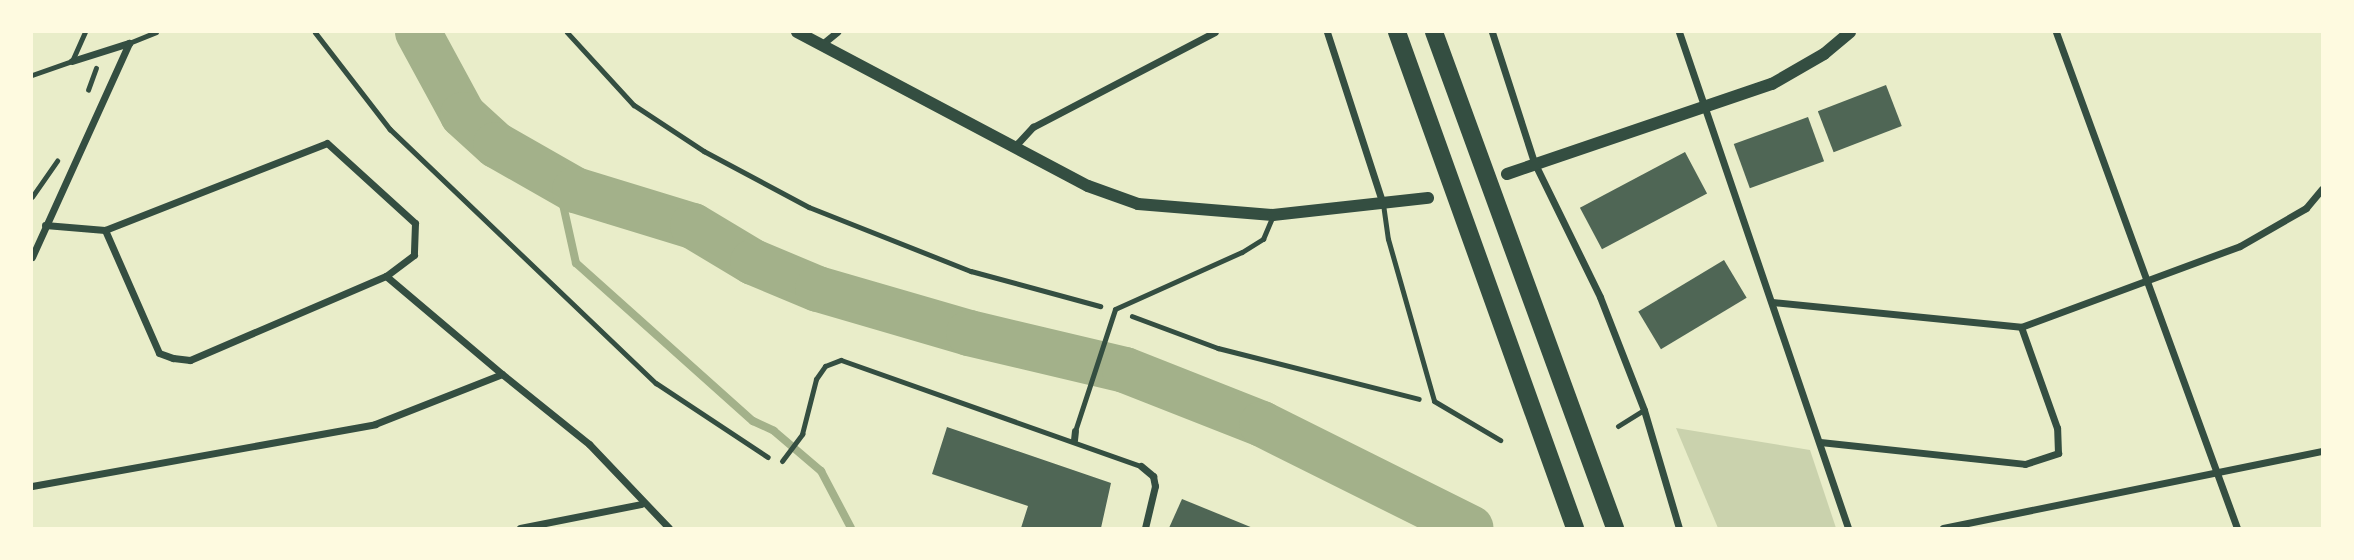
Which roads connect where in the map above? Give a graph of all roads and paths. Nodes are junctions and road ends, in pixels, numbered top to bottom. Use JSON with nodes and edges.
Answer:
{"nodes":[{"id":1,"x":85,"y":32,"type":"edge"},
{"id":2,"x":156,"y":32,"type":"edge"},
{"id":3,"x":315,"y":32,"type":"edge"},
{"id":4,"x":567,"y":32,"type":"edge"},
{"id":5,"x":797,"y":32,"type":"edge"},
{"id":6,"x":837,"y":32,"type":"edge"},
{"id":7,"x":1215,"y":32,"type":"edge"},
{"id":8,"x":1327,"y":32,"type":"edge"},
{"id":9,"x":1397,"y":32,"type":"edge"},
{"id":10,"x":1434,"y":32,"type":"edge"},
{"id":11,"x":1492,"y":32,"type":"edge"},
{"id":12,"x":1679,"y":32,"type":"edge"},
{"id":13,"x":1850,"y":32,"type":"edge"},
{"id":14,"x":2056,"y":32,"type":"edge"},
{"id":15,"x":129,"y":43,"type":"junction"},
{"id":16,"x":821,"y":45,"type":"junction"},
{"id":17,"x":103,"y":51,"type":"junction"},
{"id":18,"x":72,"y":61,"type":"junction"},
{"id":19,"x":32,"y":75,"type":"edge"},
{"id":20,"x":85,"y":97,"type":"dead end"},
{"id":21,"x":1704,"y":106,"type":"junction"},
{"id":22,"x":1016,"y":145,"type":"junction"},
{"id":23,"x":64,"y":153,"type":"dead end"},
{"id":24,"x":1534,"y":162,"type":"junction"},
{"id":25,"x":1507,"y":174,"type":"dead end"},
{"id":26,"x":2322,"y":189,"type":"edge"},
{"id":27,"x":32,"y":197,"type":"edge"},
{"id":28,"x":1428,"y":198,"type":"dead end"},
{"id":29,"x":1382,"y":201,"type":"junction"},
{"id":30,"x":1273,"y":215,"type":"junction"},
{"id":31,"x":45,"y":225,"type":"junction"},
{"id":32,"x":105,"y":230,"type":"junction"},
{"id":33,"x":32,"y":257,"type":"edge"},
{"id":34,"x":386,"y":276,"type":"junction"},
{"id":35,"x":2148,"y":279,"type":"junction"},
{"id":36,"x":1772,"y":302,"type":"junction"},
{"id":37,"x":1115,"y":309,"type":"junction"},
{"id":38,"x":2021,"y":327,"type":"junction"},
{"id":39,"x":502,"y":374,"type":"junction"},
{"id":40,"x":1434,"y":401,"type":"junction"},
{"id":41,"x":1644,"y":410,"type":"junction"},
{"id":42,"x":1618,"y":426,"type":"dead end"},
{"id":43,"x":1075,"y":435,"type":"junction"},
{"id":44,"x":1500,"y":440,"type":"dead end"},
{"id":45,"x":1820,"y":442,"type":"junction"},
{"id":46,"x":2322,"y":450,"type":"edge"},
{"id":47,"x":782,"y":461,"type":"joint"},
{"id":48,"x":1141,"y":466,"type":"joint"},
{"id":49,"x":2220,"y":470,"type":"junction"},
{"id":50,"x":32,"y":486,"type":"edge"},
{"id":51,"x":642,"y":504,"type":"junction"},
{"id":52,"x":520,"y":528,"type":"edge"},
{"id":53,"x":669,"y":528,"type":"edge"},
{"id":54,"x":1146,"y":528,"type":"edge"},
{"id":55,"x":1575,"y":528,"type":"edge"},
{"id":56,"x":1615,"y":528,"type":"edge"},
{"id":57,"x":1679,"y":528,"type":"edge"},
{"id":58,"x":1849,"y":528,"type":"edge"},
{"id":59,"x":1943,"y":528,"type":"edge"},
{"id":60,"x":2237,"y":528,"type":"edge"}],
"edges":[{"from":1,"to":18,"type":"lane"},
{"from":2,"to":15,"type":"lane"},
{"from":3,"to":47,"type":"path"},
{"from":4,"to":37,"type":"path"},
{"from":5,"to":16,"type":"street"},
{"from":6,"to":16,"type":"street"},
{"from":7,"to":22,"type":"street"},
{"from":8,"to":29,"type":"street"},
{"from":9,"to":55,"type":"highway"},
{"from":10,"to":56,"type":"highway"},
{"from":11,"to":24,"type":"street"},
{"from":12,"to":21,"type":"street"},
{"from":13,"to":21,"type":"street"},
{"from":14,"to":35,"type":"street"},
{"from":15,"to":17,"type":"street"},
{"from":15,"to":31,"type":"street"},
{"from":16,"to":22,"type":"street"},
{"from":17,"to":18,"type":"street"},
{"from":17,"to":20,"type":"path"},
{"from":18,"to":19,"type":"lane"},
{"from":21,"to":24,"type":"street"},
{"from":21,"to":36,"type":"street"},
{"from":22,"to":30,"type":"street"},
{"from":23,"to":27,"type":"path"},
{"from":24,"to":25,"type":"street"},
{"from":24,"to":41,"type":"street"},
{"from":26,"to":35,"type":"street"},
{"from":28,"to":29,"type":"street"},
{"from":29,"to":30,"type":"street"},
{"from":29,"to":40,"type":"lane"},
{"from":30,"to":37,"type":"lane"},
{"from":31,"to":32,"type":"street"},
{"from":31,"to":33,"type":"street"},
{"from":32,"to":34,"type":"street"},
{"from":32,"to":34,"type":"street"},
{"from":34,"to":39,"type":"street"},
{"from":35,"to":38,"type":"street"},
{"from":35,"to":49,"type":"street"},
{"from":36,"to":38,"type":"street"},
{"from":36,"to":45,"type":"street"},
{"from":37,"to":40,"type":"path"},
{"from":37,"to":43,"type":"lane"},
{"from":38,"to":45,"type":"street"},
{"from":39,"to":50,"type":"street"},
{"from":39,"to":51,"type":"street"},
{"from":40,"to":44,"type":"lane"},
{"from":41,"to":42,"type":"lane"},
{"from":41,"to":57,"type":"street"},
{"from":43,"to":47,"type":"lane"},
{"from":43,"to":48,"type":"lane"},
{"from":45,"to":58,"type":"street"},
{"from":46,"to":49,"type":"street"},
{"from":48,"to":54,"type":"street"},
{"from":49,"to":59,"type":"street"},
{"from":49,"to":60,"type":"street"},
{"from":51,"to":52,"type":"street"},
{"from":51,"to":53,"type":"street"}]}
